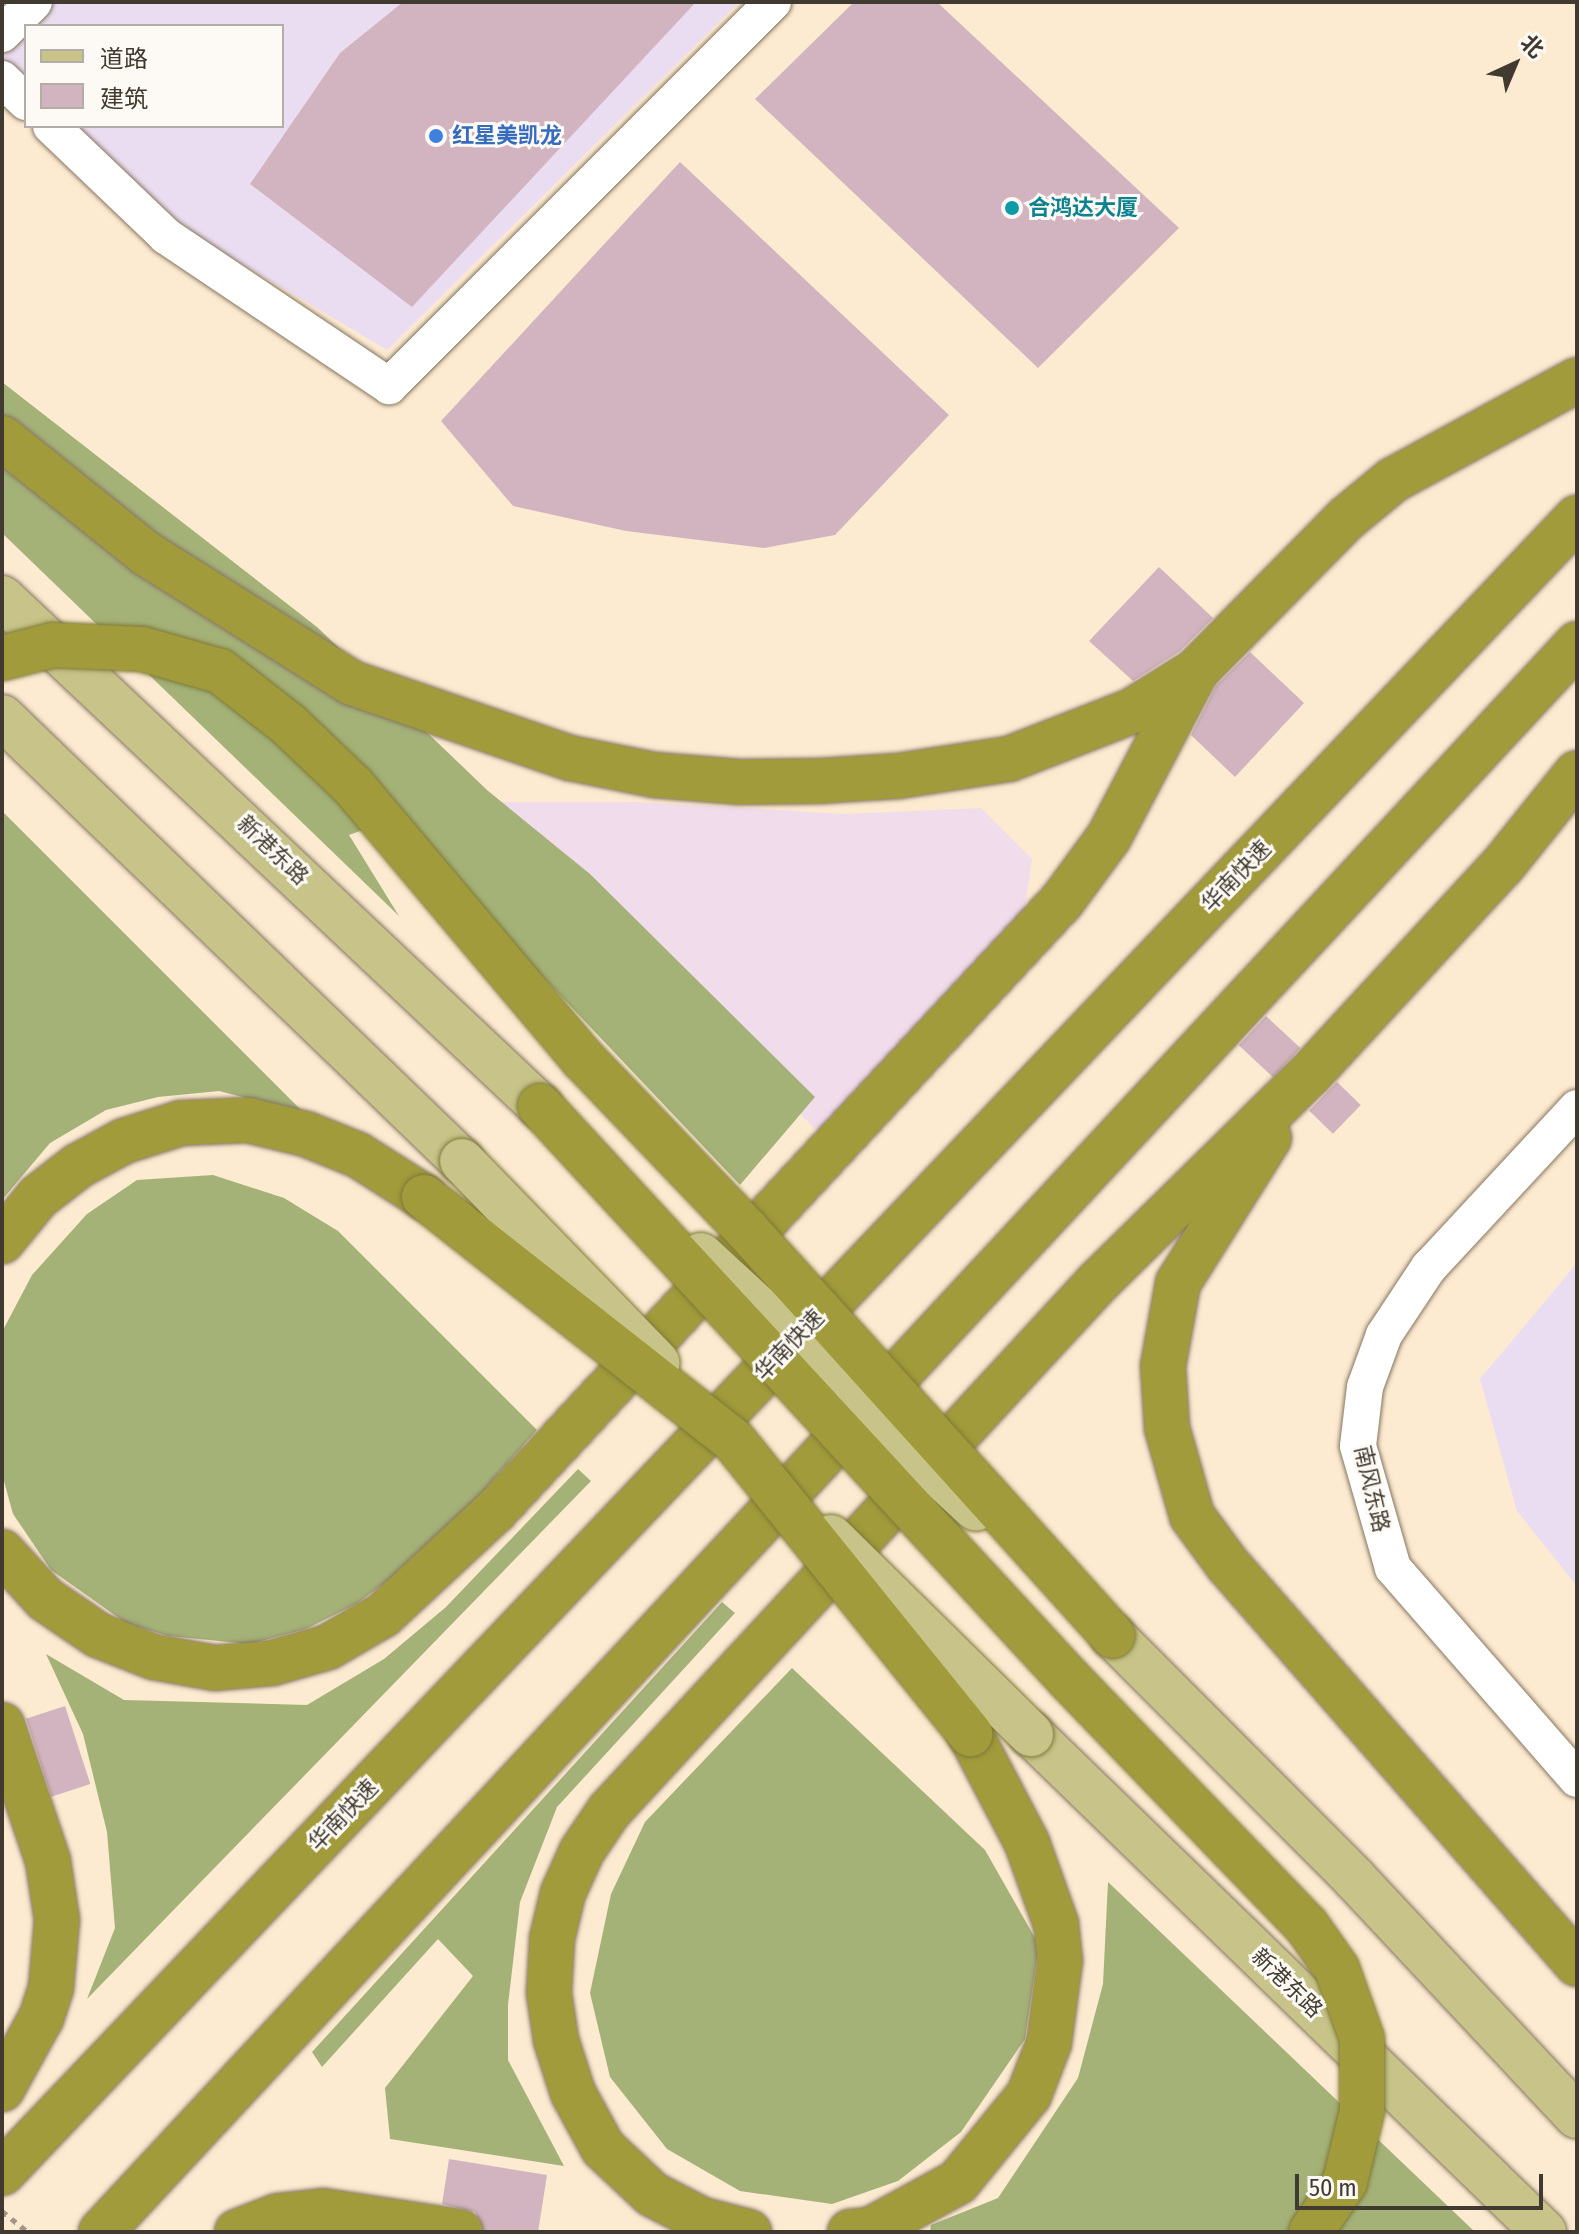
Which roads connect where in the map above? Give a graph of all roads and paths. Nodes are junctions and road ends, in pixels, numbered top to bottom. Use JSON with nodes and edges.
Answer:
{"nodes":[{"id":1,"x":34,"y":2,"type":"edge"},
{"id":2,"x":773,"y":2,"type":"edge"},
{"id":3,"x":2,"y":34,"type":"edge"},
{"id":4,"x":2,"y":79,"type":"edge"},
{"id":5,"x":24,"y":100,"type":"edge"},
{"id":6,"x":53,"y":128,"type":"edge"},
{"id":7,"x":1577,"y":380,"type":"edge"},
{"id":8,"x":2,"y":438,"type":"edge"},
{"id":9,"x":1577,"y":518,"type":"edge"},
{"id":10,"x":2,"y":598,"type":"edge"},
{"id":11,"x":1577,"y":644,"type":"edge"},
{"id":12,"x":2,"y":658,"type":"edge"},
{"id":13,"x":1196,"y":671,"type":"junction"},
{"id":14,"x":2,"y":717,"type":"edge"},
{"id":15,"x":1577,"y":773,"type":"edge"},
{"id":16,"x":1309,"y":1075,"type":"junction"},
{"id":17,"x":540,"y":1106,"type":"junction"},
{"id":18,"x":1577,"y":1108,"type":"edge"},
{"id":19,"x":2,"y":1241,"type":"edge"},
{"id":20,"x":733,"y":1440,"type":"junction"},
{"id":21,"x":2,"y":1552,"type":"edge"},
{"id":22,"x":1113,"y":1636,"type":"junction"},
{"id":23,"x":2,"y":1725,"type":"edge"},
{"id":24,"x":1577,"y":1779,"type":"edge"},
{"id":25,"x":1577,"y":1964,"type":"edge"},
{"id":26,"x":2,"y":2089,"type":"edge"},
{"id":27,"x":1577,"y":2116,"type":"edge"},
{"id":28,"x":7,"y":2168,"type":"edge"},
{"id":29,"x":2,"y":2211,"type":"edge"},
{"id":30,"x":28,"y":2232,"type":"edge"},
{"id":31,"x":101,"y":2232,"type":"edge"},
{"id":32,"x":237,"y":2232,"type":"edge"},
{"id":33,"x":460,"y":2232,"type":"edge"},
{"id":34,"x":749,"y":2232,"type":"edge"},
{"id":35,"x":850,"y":2232,"type":"edge"},
{"id":36,"x":1311,"y":2232,"type":"edge"},
{"id":37,"x":1544,"y":2232,"type":"edge"}],
"edges":[{"from":1,"to":3,"type":"street"},
{"from":2,"to":6,"type":"street"},
{"from":4,"to":5,"type":"street"},
{"from":7,"to":13,"type":"highway"},
{"from":8,"to":13,"type":"highway"},
{"from":9,"to":28,"type":"highway","name":"华南快速"},
{"from":10,"to":17,"type":"main road","name":"新港东路"},
{"from":11,"to":31,"type":"highway"},
{"from":12,"to":22,"type":"highway","bridge":true},
{"from":13,"to":21,"type":"highway"},
{"from":14,"to":20,"type":"main road","name":"新港东路","bridge":true},
{"from":15,"to":16,"type":"highway"},
{"from":16,"to":25,"type":"highway"},
{"from":16,"to":34,"type":"highway"},
{"from":17,"to":22,"type":"main road","name":"新港东路","bridge":true},
{"from":17,"to":36,"type":"highway","bridge":true},
{"from":18,"to":24,"type":"street","name":"南风东路"},
{"from":19,"to":20,"type":"highway","bridge":true},
{"from":20,"to":35,"type":"highway","bridge":true},
{"from":20,"to":37,"type":"main road","name":"新港东路","bridge":true},
{"from":22,"to":27,"type":"main road"},
{"from":23,"to":26,"type":"highway"},
{"from":29,"to":30,"type":"path"},
{"from":32,"to":33,"type":"highway"}]}
